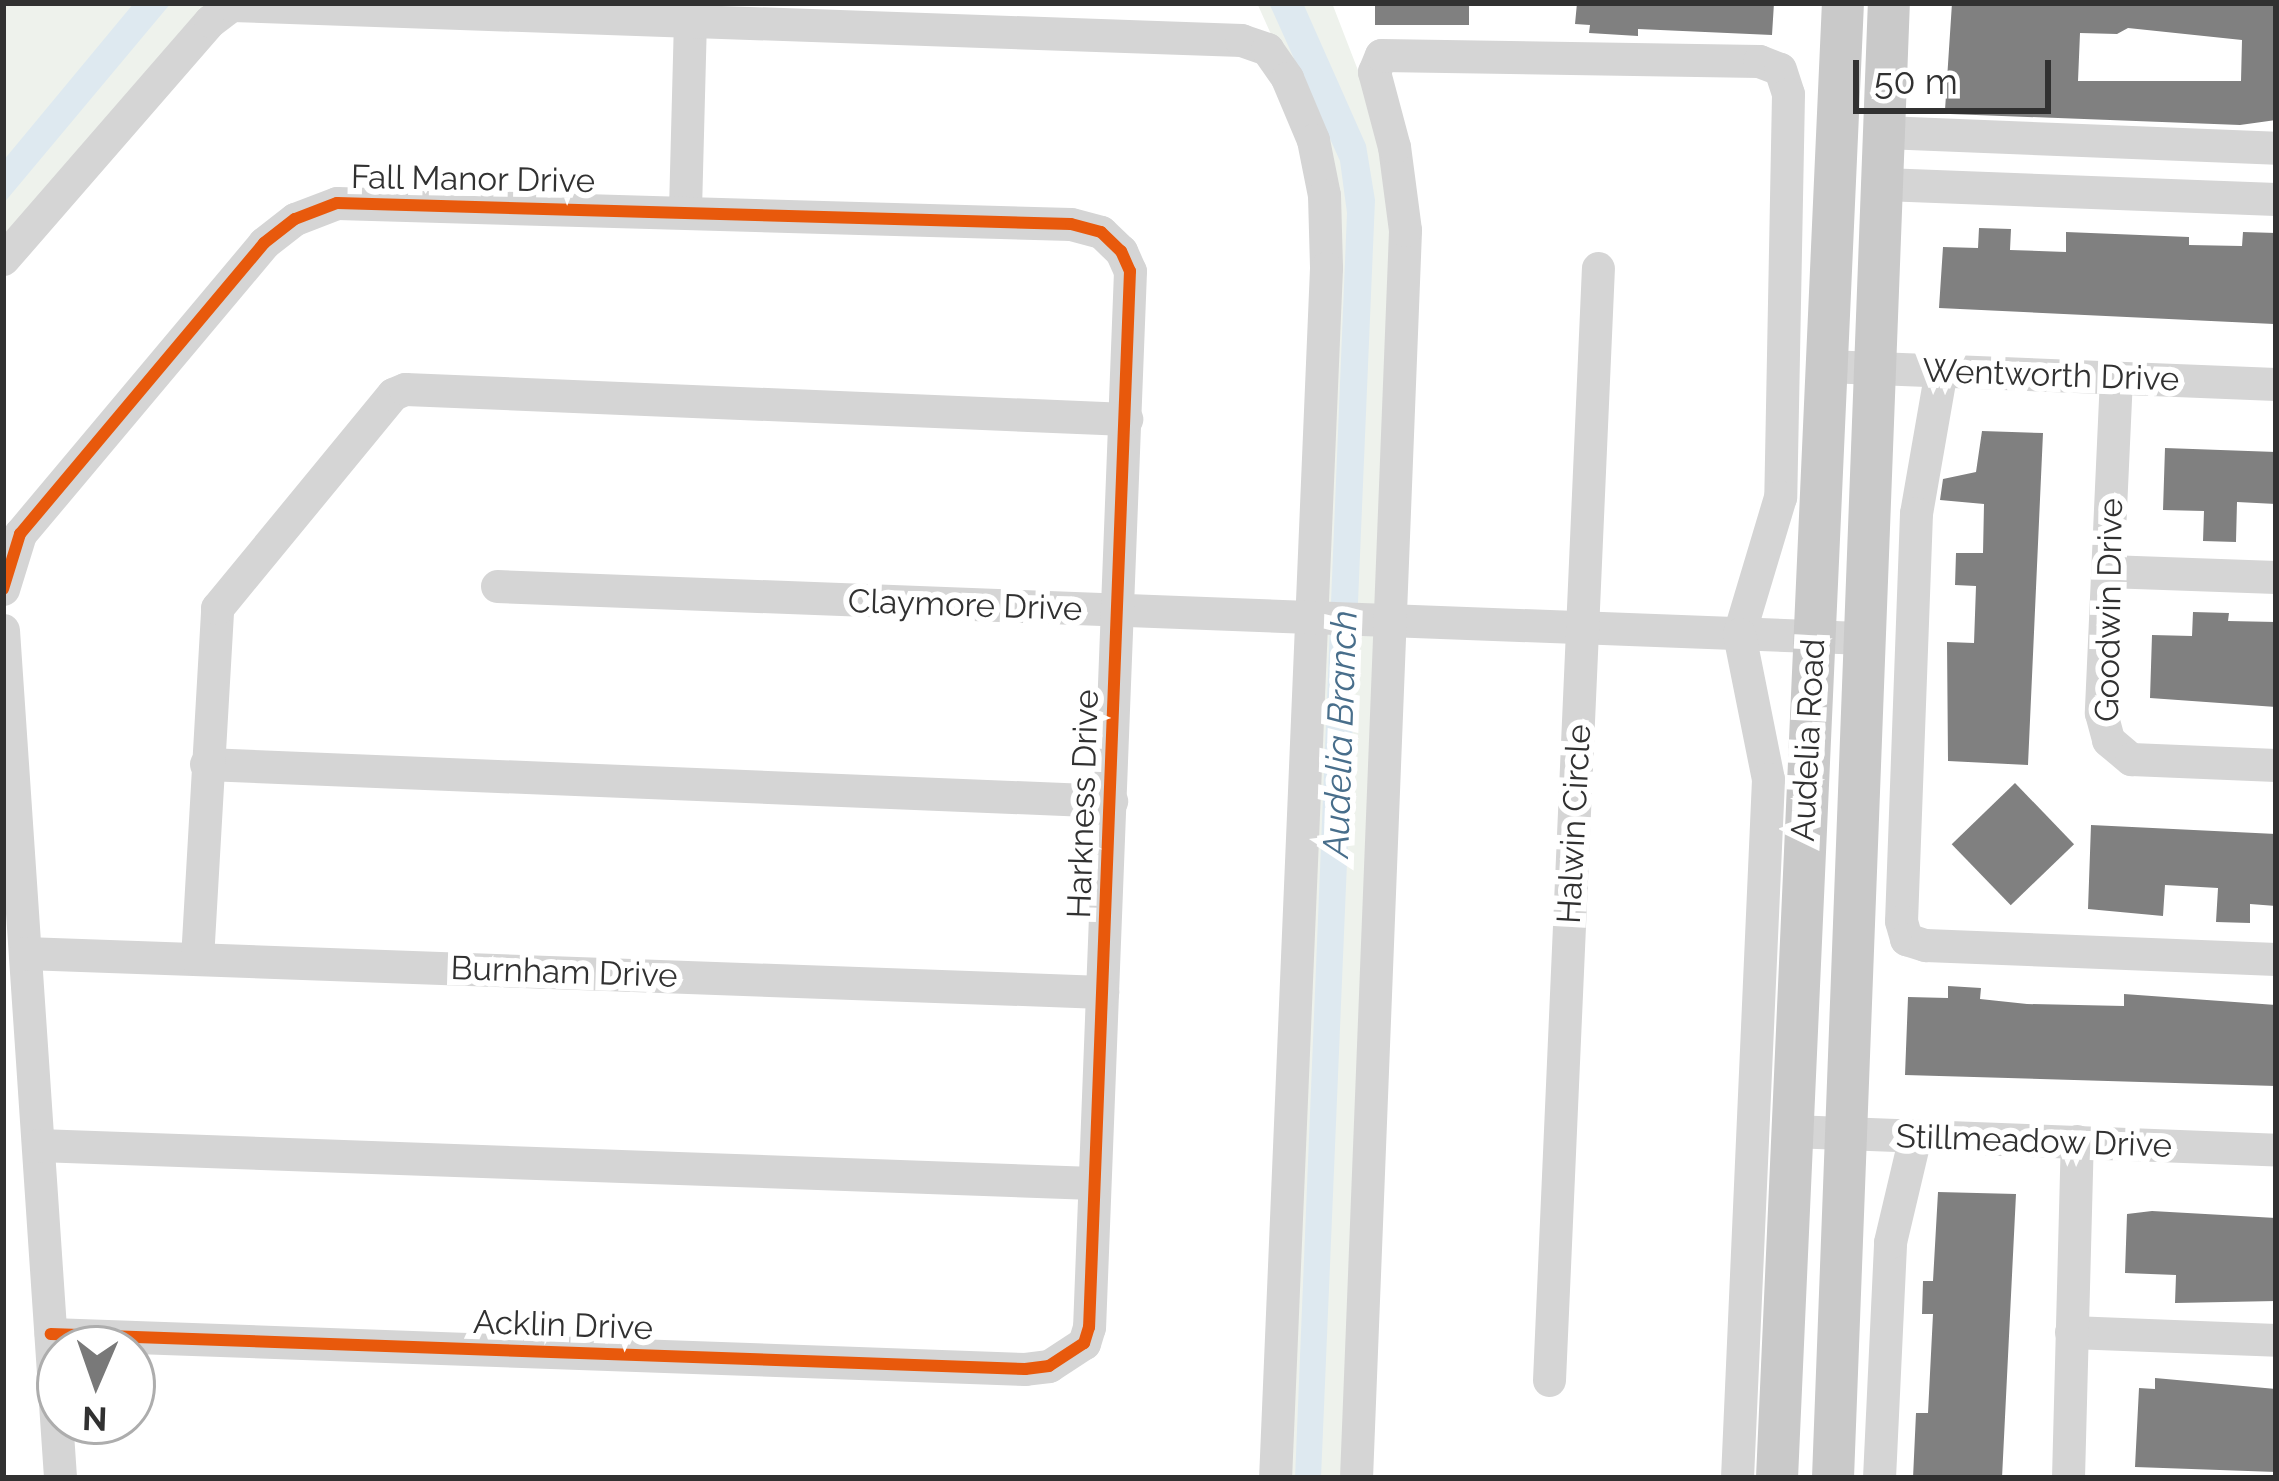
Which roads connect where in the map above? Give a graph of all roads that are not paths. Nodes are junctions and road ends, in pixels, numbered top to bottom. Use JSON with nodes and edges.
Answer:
{"nodes":[{"id":1,"x":1844,"y":3,"type":"edge"},
{"id":2,"x":1889,"y":3,"type":"edge"},
{"id":3,"x":690,"y":20,"type":"junction"},
{"id":4,"x":1885,"y":132,"type":"junction"},
{"id":5,"x":2276,"y":148,"type":"edge"},
{"id":6,"x":1882,"y":184,"type":"junction"},
{"id":7,"x":2276,"y":199,"type":"edge"},
{"id":8,"x":686,"y":210,"type":"junction"},
{"id":9,"x":1121,"y":250,"type":"joint"},
{"id":10,"x":3,"y":259,"type":"edge"},
{"id":11,"x":1598,"y":268,"type":"dead end"},
{"id":12,"x":1826,"y":366,"type":"junction"},
{"id":13,"x":1876,"y":368,"type":"junction"},
{"id":14,"x":1941,"y":370,"type":"junction"},
{"id":15,"x":2116,"y":377,"type":"junction"},
{"id":16,"x":2276,"y":384,"type":"edge"},
{"id":17,"x":1126,"y":419,"type":"junction"},
{"id":18,"x":2108,"y":571,"type":"junction"},
{"id":19,"x":2276,"y":578,"type":"edge"},
{"id":20,"x":497,"y":586,"type":"dead end"},
{"id":21,"x":3,"y":589,"type":"edge"},
{"id":22,"x":1118,"y":611,"type":"junction"},
{"id":23,"x":1317,"y":619,"type":"junction"},
{"id":24,"x":1377,"y":621,"type":"junction"},
{"id":25,"x":1583,"y":628,"type":"junction"},
{"id":26,"x":3,"y":630,"type":"edge"},
{"id":27,"x":1739,"y":634,"type":"junction"},
{"id":28,"x":1813,"y":637,"type":"junction"},
{"id":29,"x":1866,"y":638,"type":"junction"},
{"id":30,"x":206,"y":764,"type":"junction"},
{"id":31,"x":2276,"y":765,"type":"edge"},
{"id":32,"x":1111,"y":801,"type":"junction"},
{"id":33,"x":25,"y":952,"type":"junction"},
{"id":34,"x":196,"y":959,"type":"junction"},
{"id":35,"x":2276,"y":959,"type":"edge"},
{"id":36,"x":1102,"y":992,"type":"junction"},
{"id":37,"x":1791,"y":1131,"type":"junction"},
{"id":38,"x":1846,"y":1134,"type":"junction"},
{"id":39,"x":1915,"y":1136,"type":"junction"},
{"id":40,"x":2077,"y":1141,"type":"junction"},
{"id":41,"x":38,"y":1145,"type":"junction"},
{"id":42,"x":2276,"y":1150,"type":"edge"},
{"id":43,"x":1093,"y":1184,"type":"junction"},
{"id":44,"x":50,"y":1325,"type":"edge"},
{"id":45,"x":2071,"y":1332,"type":"junction"},
{"id":46,"x":156,"y":1338,"type":"edge"},
{"id":47,"x":2276,"y":1340,"type":"edge"},
{"id":48,"x":1070,"y":1356,"type":"joint"},
{"id":49,"x":1549,"y":1380,"type":"dead end"},
{"id":50,"x":58,"y":1445,"type":"edge"},
{"id":51,"x":60,"y":1478,"type":"edge"},
{"id":52,"x":1275,"y":1478,"type":"edge"},
{"id":53,"x":1356,"y":1478,"type":"edge"},
{"id":54,"x":1737,"y":1478,"type":"edge"},
{"id":55,"x":1777,"y":1478,"type":"edge"},
{"id":56,"x":1833,"y":1478,"type":"edge"},
{"id":57,"x":1879,"y":1478,"type":"edge"},
{"id":58,"x":2068,"y":1478,"type":"edge"}],
"edges":[{"from":1,"to":12,"type":"main road","name":"Audelia Road"},
{"from":2,"to":4,"type":"main road","name":"Audelia Road"},
{"from":3,"to":8,"type":"street"},
{"from":3,"to":10,"type":"street"},
{"from":3,"to":23,"type":"street"},
{"from":4,"to":5,"type":"street"},
{"from":4,"to":6,"type":"main road","name":"Audelia Road"},
{"from":6,"to":7,"type":"street"},
{"from":6,"to":13,"type":"main road","name":"Audelia Road"},
{"from":8,"to":9,"type":"street","name":"Fall Manor Drive"},
{"from":8,"to":21,"type":"street","name":"Fall Manor Drive"},
{"from":9,"to":17,"type":"street","name":"Harkness Drive"},
{"from":11,"to":25,"type":"street","name":"Halwin Circle"},
{"from":12,"to":13,"type":"street","name":"Wentworth Drive"},
{"from":12,"to":28,"type":"main road","name":"Audelia Road"},
{"from":13,"to":14,"type":"street","name":"Wentworth Drive"},
{"from":13,"to":29,"type":"main road","name":"Audelia Road"},
{"from":14,"to":15,"type":"street","name":"Wentworth Drive"},
{"from":14,"to":35,"type":"street"},
{"from":15,"to":16,"type":"street","name":"Wentworth Drive"},
{"from":15,"to":18,"type":"street","name":"Goodwin Drive"},
{"from":17,"to":22,"type":"street","name":"Harkness Drive"},
{"from":17,"to":30,"type":"street"},
{"from":18,"to":19,"type":"street"},
{"from":18,"to":31,"type":"street","name":"Goodwin Drive"},
{"from":20,"to":22,"type":"street","name":"Claymore Drive"},
{"from":22,"to":23,"type":"street","name":"Claymore Drive"},
{"from":22,"to":32,"type":"street","name":"Harkness Drive"},
{"from":23,"to":24,"type":"street","name":"Claymore Drive"},
{"from":23,"to":52,"type":"street"},
{"from":24,"to":25,"type":"street","name":"Claymore Drive"},
{"from":24,"to":27,"type":"street"},
{"from":24,"to":53,"type":"street"},
{"from":25,"to":27,"type":"street","name":"Claymore Drive"},
{"from":25,"to":49,"type":"street","name":"Halwin Circle"},
{"from":26,"to":33,"type":"street"},
{"from":27,"to":28,"type":"street","name":"Claymore Drive"},
{"from":27,"to":54,"type":"street"},
{"from":28,"to":29,"type":"street","name":"Claymore Drive"},
{"from":28,"to":37,"type":"main road","name":"Audelia Road"},
{"from":29,"to":38,"type":"main road","name":"Audelia Road"},
{"from":30,"to":32,"type":"street"},
{"from":30,"to":34,"type":"street"},
{"from":32,"to":36,"type":"street","name":"Harkness Drive"},
{"from":33,"to":34,"type":"street","name":"Burnham Drive"},
{"from":33,"to":41,"type":"street"},
{"from":34,"to":36,"type":"street","name":"Burnham Drive"},
{"from":36,"to":43,"type":"street","name":"Harkness Drive"},
{"from":37,"to":38,"type":"street","name":"Stillmeadow Drive"},
{"from":37,"to":55,"type":"main road","name":"Audelia Road"},
{"from":38,"to":39,"type":"street","name":"Stillmeadow Drive"},
{"from":38,"to":56,"type":"main road","name":"Audelia Road"},
{"from":39,"to":40,"type":"street","name":"Stillmeadow Drive"},
{"from":39,"to":57,"type":"street"},
{"from":40,"to":42,"type":"street","name":"Stillmeadow Drive"},
{"from":40,"to":45,"type":"street"},
{"from":41,"to":43,"type":"street"},
{"from":41,"to":44,"type":"street"},
{"from":43,"to":48,"type":"street","name":"Harkness Drive"},
{"from":45,"to":47,"type":"street"},
{"from":45,"to":58,"type":"street"},
{"from":46,"to":48,"type":"street","name":"Acklin Drive"},
{"from":50,"to":51,"type":"street"}]}
